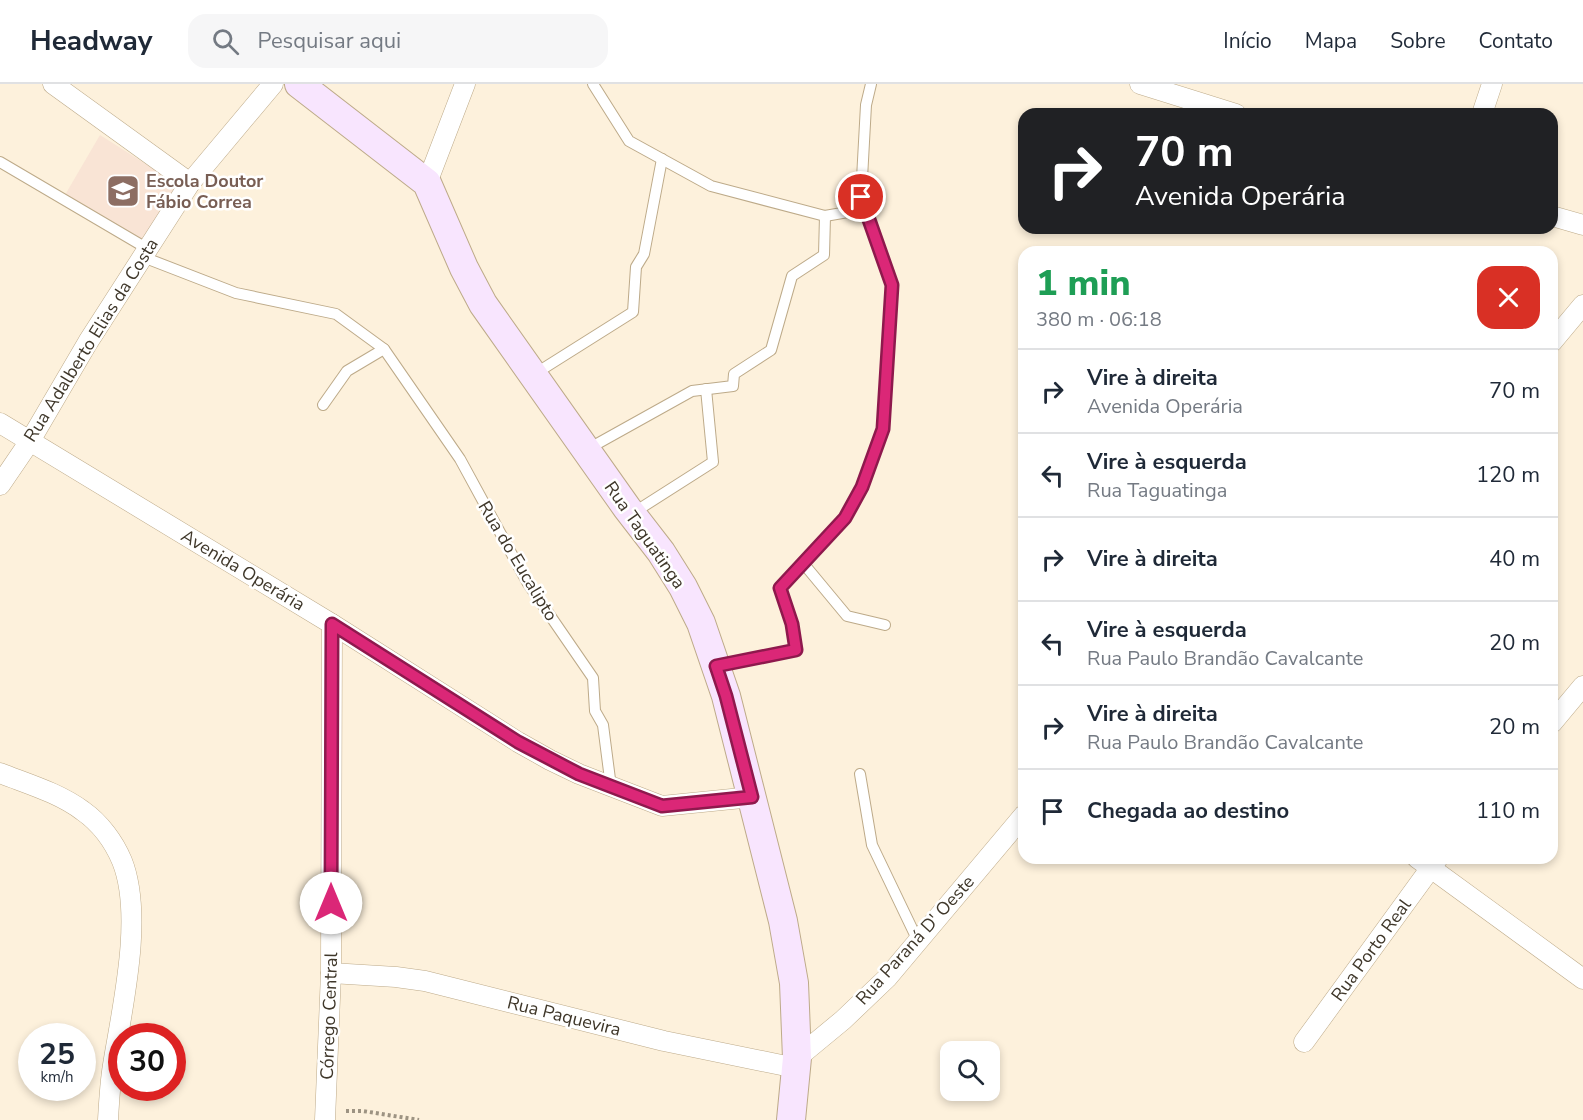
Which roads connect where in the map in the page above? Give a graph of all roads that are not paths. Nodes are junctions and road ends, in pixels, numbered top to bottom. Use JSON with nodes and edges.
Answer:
{"nodes":[{"id":1,"x":52,"y":84,"type":"edge"},
{"id":2,"x":273,"y":84,"type":"edge"},
{"id":3,"x":299,"y":84,"type":"edge"},
{"id":4,"x":465,"y":84,"type":"edge"},
{"id":5,"x":593,"y":84,"type":"edge"},
{"id":6,"x":871,"y":84,"type":"edge"},
{"id":7,"x":1140,"y":84,"type":"edge"},
{"id":8,"x":1492,"y":84,"type":"edge"},
{"id":9,"x":1217,"y":108,"type":"edge"},
{"id":10,"x":1484,"y":108,"type":"edge"},
{"id":11,"x":662,"y":159,"type":"junction"},
{"id":12,"x":0,"y":162,"type":"edge"},
{"id":13,"x":190,"y":183,"type":"junction"},
{"id":14,"x":427,"y":183,"type":"junction"},
{"id":15,"x":865,"y":209,"type":"junction"},
{"id":16,"x":825,"y":216,"type":"junction"},
{"id":17,"x":1558,"y":218,"type":"edge"},
{"id":18,"x":1583,"y":225,"type":"edge"},
{"id":19,"x":145,"y":253,"type":"junction"},
{"id":20,"x":1583,"y":305,"type":"edge"},
{"id":21,"x":1558,"y":335,"type":"edge"},
{"id":22,"x":384,"y":349,"type":"junction"},
{"id":23,"x":533,"y":375,"type":"junction"},
{"id":24,"x":706,"y":389,"type":"junction"},
{"id":25,"x":323,"y":405,"type":"dead end"},
{"id":26,"x":0,"y":423,"type":"edge"},
{"id":27,"x":30,"y":441,"type":"junction"},
{"id":28,"x":585,"y":450,"type":"junction"},
{"id":29,"x":0,"y":484,"type":"edge"},
{"id":30,"x":631,"y":514,"type":"junction"},
{"id":31,"x":803,"y":563,"type":"junction"},
{"id":32,"x":332,"y":624,"type":"junction"},
{"id":33,"x":885,"y":625,"type":"dead end"},
{"id":34,"x":716,"y":666,"type":"junction"},
{"id":35,"x":1583,"y":686,"type":"edge"},
{"id":36,"x":1558,"y":716,"type":"edge"},
{"id":37,"x":0,"y":773,"type":"edge"},
{"id":38,"x":860,"y":774,"type":"dead end"},
{"id":39,"x":611,"y":787,"type":"junction"},
{"id":40,"x":752,"y":797,"type":"junction"},
{"id":41,"x":1018,"y":822,"type":"edge"},
{"id":42,"x":1426,"y":864,"type":"edge"},
{"id":43,"x":1432,"y":864,"type":"edge"},
{"id":44,"x":918,"y":941,"type":"junction"},
{"id":45,"x":331,"y":973,"type":"junction"},
{"id":46,"x":1583,"y":980,"type":"edge"},
{"id":47,"x":1304,"y":1042,"type":"dead end"},
{"id":48,"x":797,"y":1063,"type":"junction"},
{"id":49,"x":326,"y":1115,"type":"edge"},
{"id":50,"x":108,"y":1120,"type":"edge"},
{"id":51,"x":790,"y":1120,"type":"edge"}],
"edges":[{"from":1,"to":13,"type":"street"},
{"from":2,"to":13,"type":"street","name":"Rua Adalberto Elias da Costa"},
{"from":3,"to":14,"type":"street","name":"Rua Taguatinga"},
{"from":4,"to":14,"type":"street"},
{"from":5,"to":11,"type":"lane"},
{"from":6,"to":15,"type":"lane"},
{"from":7,"to":9,"type":"street"},
{"from":8,"to":10,"type":"street"},
{"from":11,"to":16,"type":"lane"},
{"from":11,"to":23,"type":"lane"},
{"from":12,"to":19,"type":"lane","name":"Rua do Eucalipto"},
{"from":13,"to":19,"type":"street","name":"Rua Adalberto Elias da Costa"},
{"from":14,"to":23,"type":"street","name":"Rua Taguatinga"},
{"from":15,"to":16,"type":"lane"},
{"from":15,"to":31,"type":"lane"},
{"from":16,"to":24,"type":"lane"},
{"from":17,"to":18,"type":"street"},
{"from":19,"to":22,"type":"lane","name":"Rua do Eucalipto"},
{"from":19,"to":27,"type":"street","name":"Rua Adalberto Elias da Costa"},
{"from":20,"to":21,"type":"street"},
{"from":22,"to":25,"type":"lane"},
{"from":22,"to":39,"type":"lane","name":"Rua do Eucalipto"},
{"from":23,"to":28,"type":"street","name":"Rua Taguatinga"},
{"from":24,"to":28,"type":"lane"},
{"from":24,"to":30,"type":"lane"},
{"from":26,"to":27,"type":"street","name":"Avenida Operária"},
{"from":27,"to":29,"type":"street","name":"Rua Adalberto Elias da Costa"},
{"from":27,"to":32,"type":"street","name":"Avenida Operária"},
{"from":28,"to":30,"type":"street","name":"Rua Taguatinga"},
{"from":30,"to":34,"type":"street","name":"Rua Taguatinga"},
{"from":31,"to":33,"type":"lane"},
{"from":31,"to":34,"type":"lane"},
{"from":32,"to":39,"type":"street","name":"Avenida Operária"},
{"from":32,"to":45,"type":"street","name":"Córrego Central"},
{"from":34,"to":40,"type":"street","name":"Rua Taguatinga"},
{"from":35,"to":36,"type":"street"},
{"from":37,"to":50,"type":"street"},
{"from":38,"to":44,"type":"lane"},
{"from":39,"to":40,"type":"street","name":"Avenida Operária"},
{"from":40,"to":48,"type":"street","name":"Rua Taguatinga"},
{"from":41,"to":44,"type":"street","name":"Rua Paraná D' Oeste"},
{"from":42,"to":47,"type":"street","name":"Rua Porto Real"},
{"from":43,"to":46,"type":"street"},
{"from":44,"to":48,"type":"street","name":"Rua Paraná D' Oeste"},
{"from":45,"to":48,"type":"street","name":"Rua Paquevira"},
{"from":45,"to":49,"type":"street","name":"Córrego Central"},
{"from":48,"to":51,"type":"street","name":"Rua Taguatinga"}]}
